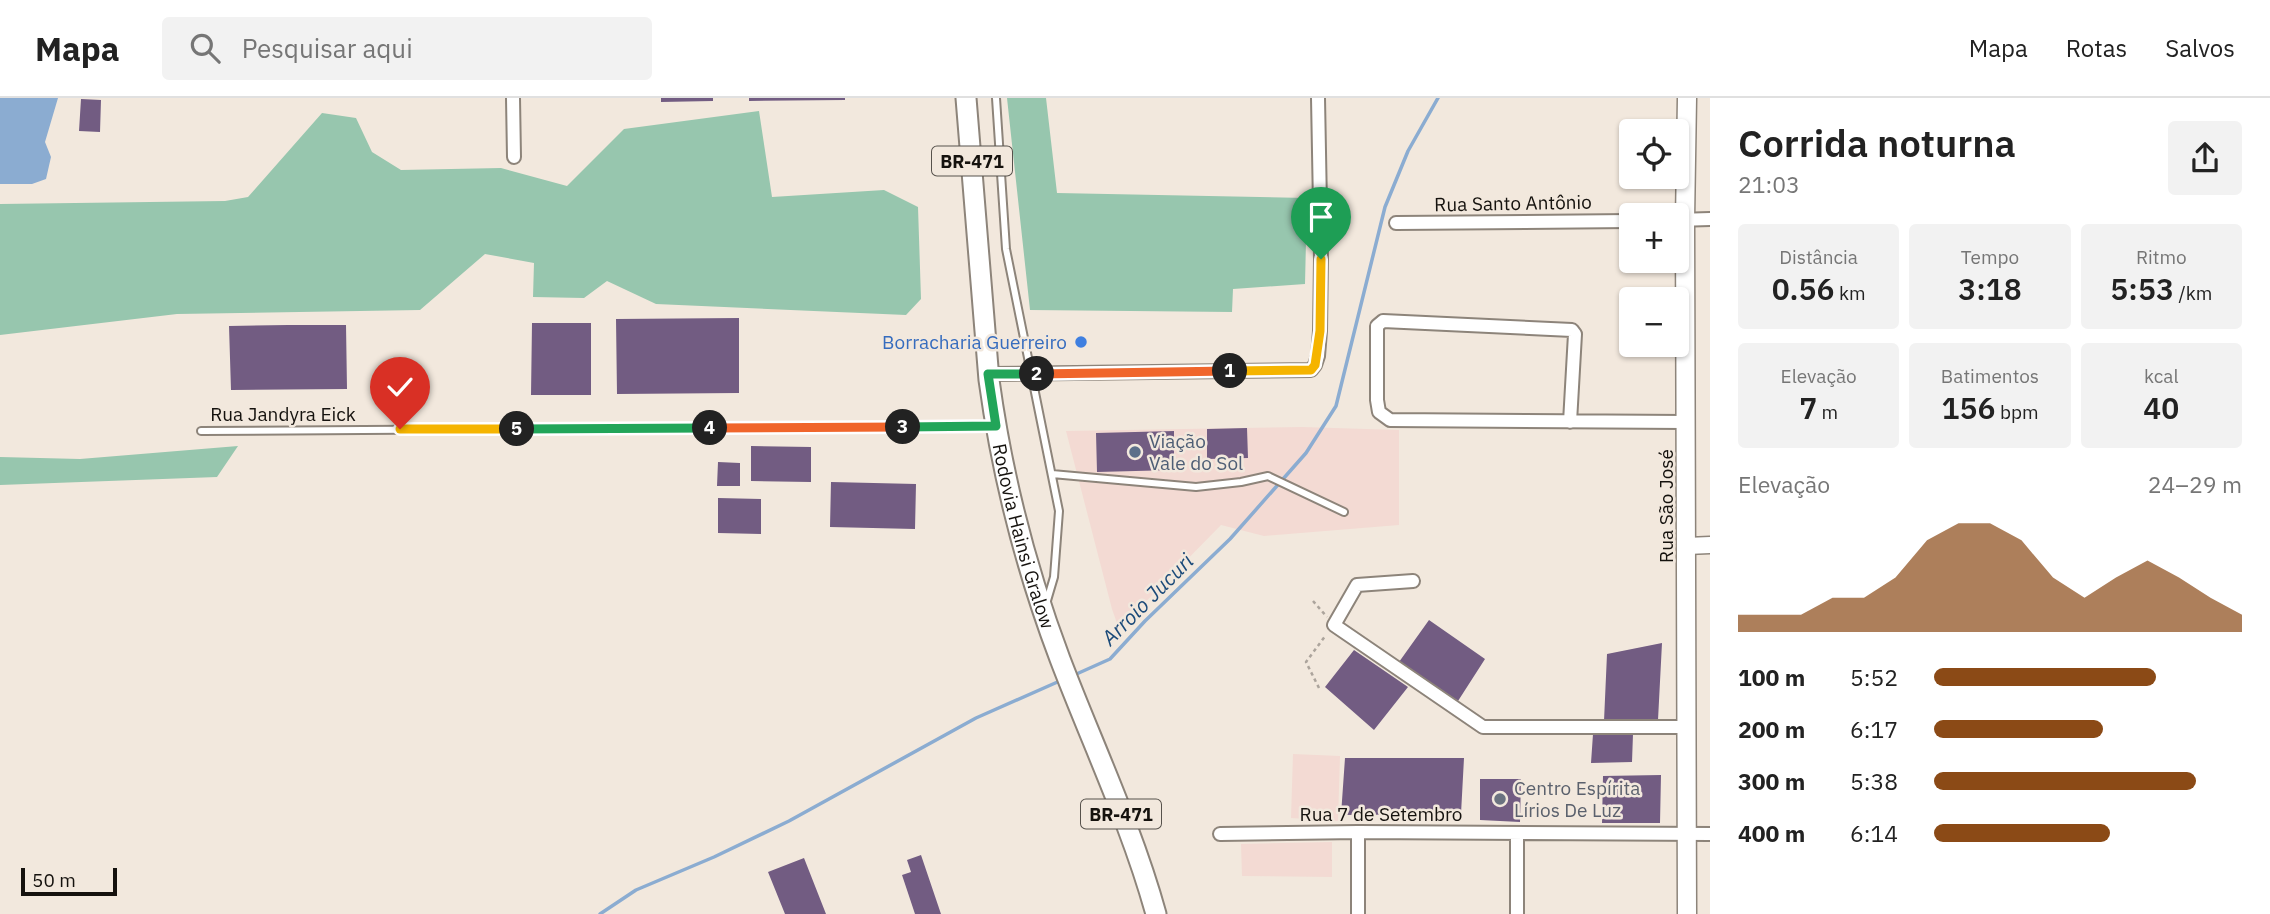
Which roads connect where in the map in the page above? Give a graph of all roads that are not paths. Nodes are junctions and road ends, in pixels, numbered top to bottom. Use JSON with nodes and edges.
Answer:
{"nodes":[{"id":1,"x":513,"y":98,"type":"edge"},
{"id":2,"x":967,"y":98,"type":"edge"},
{"id":3,"x":996,"y":98,"type":"edge"},
{"id":4,"x":1318,"y":98,"type":"edge"},
{"id":5,"x":1687,"y":98,"type":"edge"},
{"id":6,"x":514,"y":157,"type":"dead end"},
{"id":7,"x":1682,"y":203,"type":"edge"},
{"id":8,"x":1710,"y":219,"type":"edge"},
{"id":9,"x":1619,"y":220,"type":"edge"},
{"id":10,"x":1689,"y":220,"type":"edge"},
{"id":11,"x":1396,"y":223,"type":"dead end"},
{"id":12,"x":1682,"y":273,"type":"edge"},
{"id":13,"x":988,"y":374,"type":"junction"},
{"id":14,"x":1031,"y":374,"type":"junction"},
{"id":15,"x":1570,"y":422,"type":"junction"},
{"id":16,"x":1686,"y":422,"type":"junction"},
{"id":17,"x":996,"y":426,"type":"junction"},
{"id":18,"x":201,"y":430,"type":"dead end"},
{"id":19,"x":1052,"y":474,"type":"junction"},
{"id":20,"x":1344,"y":512,"type":"dead end"},
{"id":21,"x":1710,"y":545,"type":"edge"},
{"id":22,"x":1687,"y":546,"type":"junction"},
{"id":23,"x":1413,"y":580,"type":"dead end"},
{"id":24,"x":1044,"y":613,"type":"junction"},
{"id":25,"x":1687,"y":726,"type":"junction"},
{"id":26,"x":1358,"y":832,"type":"junction"},
{"id":27,"x":1220,"y":834,"type":"dead end"},
{"id":28,"x":1517,"y":834,"type":"junction"},
{"id":29,"x":1688,"y":834,"type":"junction"},
{"id":30,"x":1710,"y":834,"type":"edge"},
{"id":31,"x":1156,"y":914,"type":"edge"},
{"id":32,"x":1357,"y":914,"type":"edge"},
{"id":33,"x":1517,"y":914,"type":"edge"},
{"id":34,"x":1687,"y":914,"type":"edge"}],
"edges":[{"from":1,"to":6,"type":"street"},
{"from":2,"to":13,"type":"main road","name":"Rodovia Hainsi Gralow","number":"BR-471"},
{"from":3,"to":14,"type":"lane"},
{"from":4,"to":14,"type":"street"},
{"from":5,"to":7,"type":"main road","name":"Rua São José"},
{"from":8,"to":10,"type":"street"},
{"from":9,"to":11,"type":"street","name":"Rua Santo Antônio"},
{"from":12,"to":16,"type":"main road","name":"Rua São José"},
{"from":13,"to":14,"type":"street"},
{"from":13,"to":17,"type":"main road","name":"Rodovia Hainsi Gralow","number":"BR-471"},
{"from":14,"to":19,"type":"lane"},
{"from":15,"to":15,"type":"street"},
{"from":15,"to":16,"type":"street"},
{"from":16,"to":22,"type":"main road","name":"Rua São José"},
{"from":17,"to":18,"type":"lane","name":"Rua Jandyra Eick"},
{"from":17,"to":24,"type":"main road","name":"Rodovia Hainsi Gralow","number":"BR-471"},
{"from":19,"to":20,"type":"lane"},
{"from":19,"to":24,"type":"lane"},
{"from":21,"to":22,"type":"street"},
{"from":22,"to":25,"type":"main road","name":"Rua São José"},
{"from":23,"to":25,"type":"street"},
{"from":24,"to":31,"type":"main road","name":"Rodovia Hainsi Gralow","number":"BR-471"},
{"from":25,"to":29,"type":"main road","name":"Rua São José"},
{"from":26,"to":27,"type":"street","name":"Rua 7 de Setembro"},
{"from":26,"to":28,"type":"street","name":"Rua 7 de Setembro"},
{"from":26,"to":32,"type":"street"},
{"from":28,"to":29,"type":"street","name":"Rua 7 de Setembro"},
{"from":28,"to":33,"type":"street"},
{"from":29,"to":30,"type":"street","name":"Rua 7 de Setembro"},
{"from":29,"to":34,"type":"main road","name":"Rua São José"}]}
